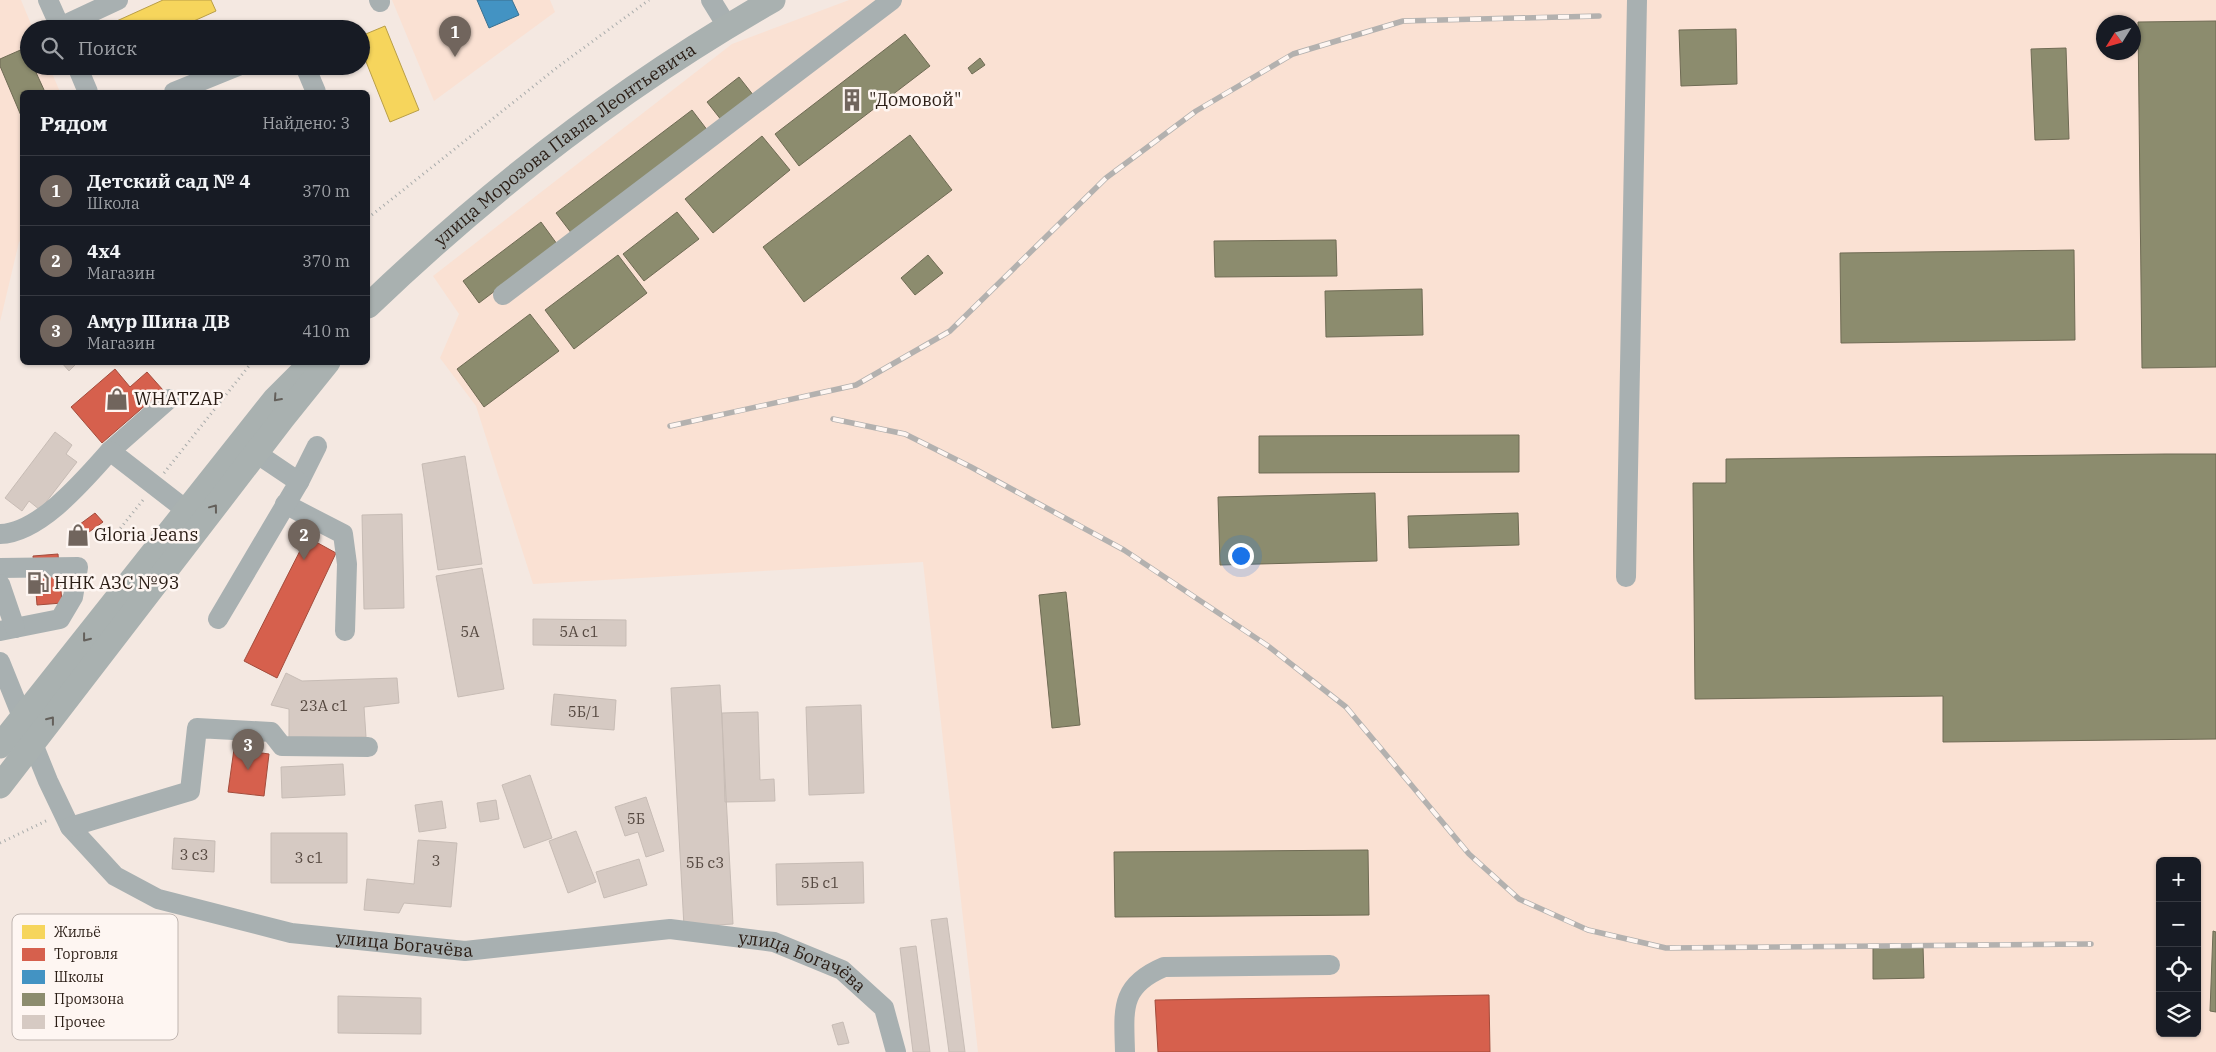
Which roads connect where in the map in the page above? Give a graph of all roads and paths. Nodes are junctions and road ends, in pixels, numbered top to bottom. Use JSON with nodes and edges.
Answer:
{"nodes":[{"id":1,"x":48,"y":0,"type":"edge"},
{"id":2,"x":118,"y":0,"type":"edge"},
{"id":3,"x":649,"y":0,"type":"edge"},
{"id":4,"x":711,"y":0,"type":"edge"},
{"id":5,"x":773,"y":0,"type":"edge"},
{"id":6,"x":892,"y":0,"type":"edge"},
{"id":7,"x":1637,"y":0,"type":"edge"},
{"id":8,"x":57,"y":20,"type":"edge"},
{"id":9,"x":77,"y":20,"type":"edge"},
{"id":10,"x":727,"y":26,"type":"junction"},
{"id":11,"x":81,"y":75,"type":"edge"},
{"id":12,"x":216,"y":75,"type":"edge"},
{"id":13,"x":309,"y":75,"type":"edge"},
{"id":14,"x":87,"y":90,"type":"edge"},
{"id":15,"x":179,"y":90,"type":"edge"},
{"id":16,"x":315,"y":90,"type":"edge"},
{"id":17,"x":370,"y":216,"type":"edge"},
{"id":18,"x":503,"y":295,"type":"dead end"},
{"id":19,"x":370,"y":304,"type":"edge"},
{"id":20,"x":250,"y":365,"type":"edge"},
{"id":21,"x":308,"y":365,"type":"edge"},
{"id":22,"x":326,"y":365,"type":"edge"},
{"id":23,"x":169,"y":399,"type":"dead end"},
{"id":24,"x":317,"y":446,"type":"dead end"},
{"id":25,"x":110,"y":451,"type":"junction"},
{"id":26,"x":256,"y":453,"type":"junction"},
{"id":27,"x":299,"y":482,"type":"junction"},
{"id":28,"x":154,"y":486,"type":"junction"},
{"id":29,"x":285,"y":504,"type":"junction"},
{"id":30,"x":186,"y":510,"type":"junction"},
{"id":31,"x":0,"y":534,"type":"edge"},
{"id":32,"x":111,"y":540,"type":"dead end"},
{"id":33,"x":0,"y":568,"type":"edge"},
{"id":34,"x":1626,"y":577,"type":"dead end"},
{"id":35,"x":0,"y":584,"type":"edge"},
{"id":36,"x":218,"y":619,"type":"dead end"},
{"id":37,"x":7,"y":629,"type":"edge"},
{"id":38,"x":344,"y":631,"type":"dead end"},
{"id":39,"x":0,"y":662,"type":"edge"},
{"id":40,"x":24,"y":716,"type":"junction"},
{"id":41,"x":34,"y":743,"type":"junction"},
{"id":42,"x":0,"y":746,"type":"edge"},
{"id":43,"x":368,"y":747,"type":"dead end"},
{"id":44,"x":0,"y":786,"type":"edge"},
{"id":45,"x":66,"y":820,"type":"junction"},
{"id":46,"x":0,"y":843,"type":"edge"},
{"id":47,"x":1330,"y":965,"type":"dead end"},
{"id":48,"x":896,"y":1052,"type":"edge"},
{"id":49,"x":1125,"y":1052,"type":"edge"}],
"edges":[{"from":1,"to":8,"type":"street"},
{"from":2,"to":9,"type":"street"},
{"from":3,"to":17,"type":"path"},
{"from":4,"to":10,"type":"street"},
{"from":5,"to":10,"type":"main road","name":"улица Морозова Павла Леонтьевича"},
{"from":6,"to":18,"type":"street"},
{"from":7,"to":34,"type":"street"},
{"from":10,"to":19,"type":"main road","name":"улица Морозова Павла Леонтьевича"},
{"from":11,"to":14,"type":"street"},
{"from":12,"to":15,"type":"street"},
{"from":13,"to":16,"type":"street"},
{"from":20,"to":28,"type":"path"},
{"from":21,"to":30,"type":"main road","one_way":true},
{"from":22,"to":26,"type":"main road"},
{"from":23,"to":25,"type":"street"},
{"from":24,"to":27,"type":"street"},
{"from":25,"to":28,"type":"street"},
{"from":25,"to":31,"type":"street"},
{"from":26,"to":27,"type":"street"},
{"from":41,"to":26,"type":"main road","one_way":true},
{"from":27,"to":29,"type":"street"},
{"from":28,"to":30,"type":"street"},
{"from":28,"to":32,"type":"path"},
{"from":29,"to":36,"type":"street"},
{"from":29,"to":38,"type":"street"},
{"from":30,"to":40,"type":"main road","one_way":true},
{"from":33,"to":37,"type":"street"},
{"from":35,"to":37,"type":"street"},
{"from":39,"to":40,"type":"street","name":"улица Богачёва"},
{"from":40,"to":41,"type":"street","name":"улица Богачёва"},
{"from":40,"to":42,"type":"main road"},
{"from":41,"to":44,"type":"main road"},
{"from":41,"to":45,"type":"street","name":"улица Богачёва"},
{"from":43,"to":45,"type":"street"},
{"from":45,"to":46,"type":"path"},
{"from":45,"to":48,"type":"street","name":"улица Богачёва"},
{"from":47,"to":49,"type":"street"}]}
